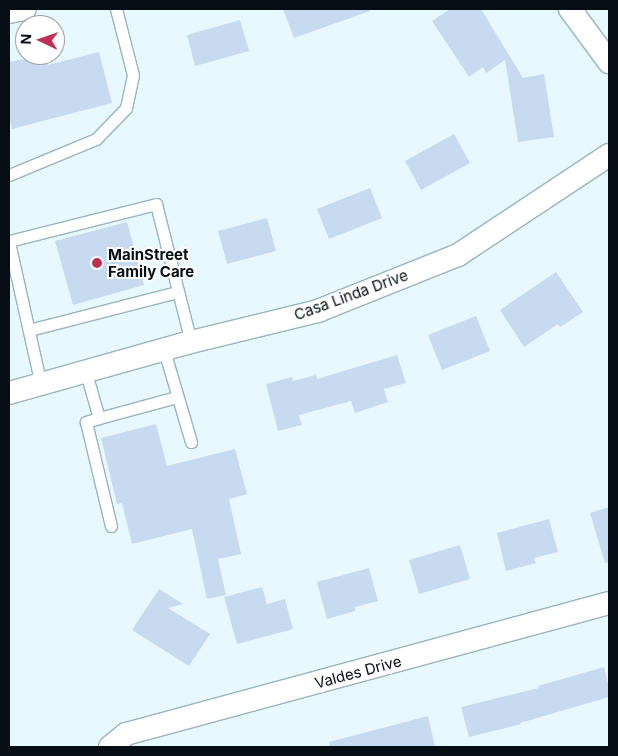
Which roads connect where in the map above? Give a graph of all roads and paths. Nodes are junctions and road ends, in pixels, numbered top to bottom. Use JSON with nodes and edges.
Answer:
{"nodes":[{"id":1,"x":25,"y":9,"type":"edge"},
{"id":2,"x":116,"y":9,"type":"edge"},
{"id":3,"x":570,"y":9,"type":"edge"},
{"id":4,"x":9,"y":12,"type":"edge"},
{"id":5,"x":609,"y":62,"type":"edge"},
{"id":6,"x":609,"y":155,"type":"edge"},
{"id":7,"x":9,"y":174,"type":"edge"},
{"id":8,"x":9,"y":241,"type":"edge"},
{"id":9,"x":177,"y":292,"type":"junction"},
{"id":10,"x":29,"y":330,"type":"junction"},
{"id":11,"x":191,"y":342,"type":"junction"},
{"id":12,"x":164,"y":350,"type":"junction"},
{"id":13,"x":86,"y":373,"type":"junction"},
{"id":14,"x":41,"y":384,"type":"junction"},
{"id":15,"x":9,"y":393,"type":"edge"},
{"id":16,"x":177,"y":397,"type":"junction"},
{"id":17,"x":99,"y":418,"type":"junction"},
{"id":18,"x":191,"y":442,"type":"dead end"},
{"id":19,"x":111,"y":526,"type":"dead end"},
{"id":20,"x":609,"y":603,"type":"edge"},
{"id":21,"x":110,"y":747,"type":"edge"}],
"edges":[{"from":1,"to":4,"type":"street"},
{"from":2,"to":7,"type":"lane"},
{"from":3,"to":5,"type":"street"},
{"from":6,"to":11,"type":"street","name":"Casa Linda Drive"},
{"from":8,"to":9,"type":"lane"},
{"from":8,"to":10,"type":"lane"},
{"from":9,"to":10,"type":"lane"},
{"from":9,"to":11,"type":"lane"},
{"from":10,"to":14,"type":"lane"},
{"from":11,"to":12,"type":"street","name":"Casa Linda Drive"},
{"from":12,"to":13,"type":"street","name":"Casa Linda Drive"},
{"from":12,"to":16,"type":"lane"},
{"from":13,"to":14,"type":"street","name":"Casa Linda Drive"},
{"from":13,"to":17,"type":"lane"},
{"from":14,"to":15,"type":"street","name":"Casa Linda Drive"},
{"from":16,"to":17,"type":"lane"},
{"from":16,"to":18,"type":"lane"},
{"from":17,"to":19,"type":"lane"},
{"from":20,"to":21,"type":"street","name":"Valdes Drive"}]}
